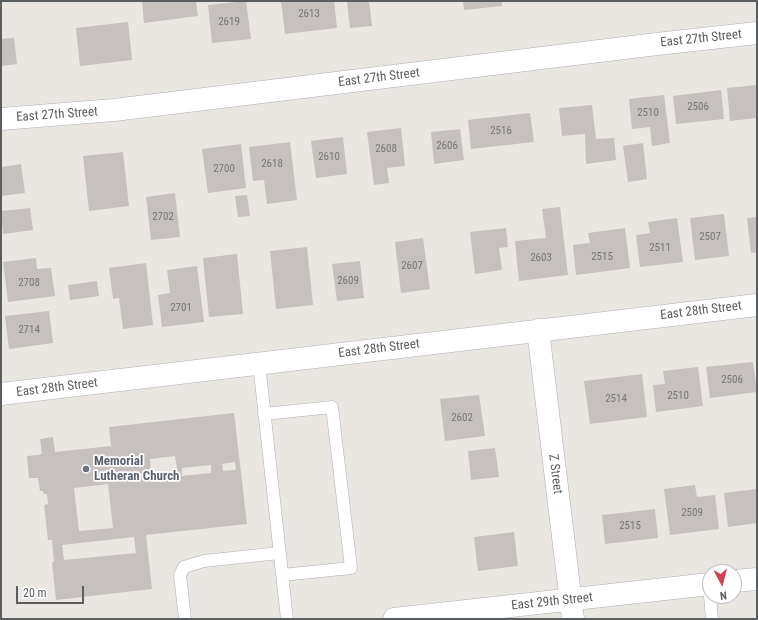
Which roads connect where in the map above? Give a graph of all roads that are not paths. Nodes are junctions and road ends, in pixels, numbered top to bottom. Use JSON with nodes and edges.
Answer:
{"nodes":[{"id":1,"x":757,"y":33,"type":"edge"},
{"id":2,"x":1,"y":119,"type":"edge"},
{"id":3,"x":757,"y":305,"type":"edge"},
{"id":4,"x":538,"y":330,"type":"junction"},
{"id":5,"x":259,"y":363,"type":"junction"},
{"id":6,"x":1,"y":394,"type":"edge"},
{"id":7,"x":264,"y":414,"type":"junction"},
{"id":8,"x":279,"y":553,"type":"junction"},
{"id":9,"x":282,"y":575,"type":"junction"},
{"id":10,"x":757,"y":579,"type":"edge"},
{"id":11,"x":742,"y":580,"type":"edge"},
{"id":12,"x":702,"y":585,"type":"edge"},
{"id":13,"x":711,"y":604,"type":"edge"},
{"id":14,"x":572,"y":609,"type":"edge"},
{"id":15,"x":419,"y":618,"type":"edge"},
{"id":16,"x":185,"y":619,"type":"edge"},
{"id":17,"x":287,"y":619,"type":"edge"},
{"id":18,"x":394,"y":619,"type":"edge"},
{"id":19,"x":712,"y":619,"type":"edge"}],
"edges":[{"from":1,"to":2,"type":"street","name":"East 27th Street"},
{"from":3,"to":4,"type":"street","name":"East 28th Street"},
{"from":4,"to":5,"type":"street","name":"East 28th Street"},
{"from":4,"to":14,"type":"street","name":"Z Street"},
{"from":5,"to":6,"type":"street","name":"East 28th Street"},
{"from":5,"to":7,"type":"lane"},
{"from":7,"to":8,"type":"lane"},
{"from":7,"to":9,"type":"lane"},
{"from":8,"to":9,"type":"lane"},
{"from":8,"to":16,"type":"lane"},
{"from":9,"to":17,"type":"lane"},
{"from":10,"to":11,"type":"street"},
{"from":12,"to":14,"type":"street","name":"East 29th Street"},
{"from":13,"to":19,"type":"lane"},
{"from":14,"to":15,"type":"street","name":"East 29th Street"},
{"from":15,"to":18,"type":"street","name":"East 29th Street"}]}
